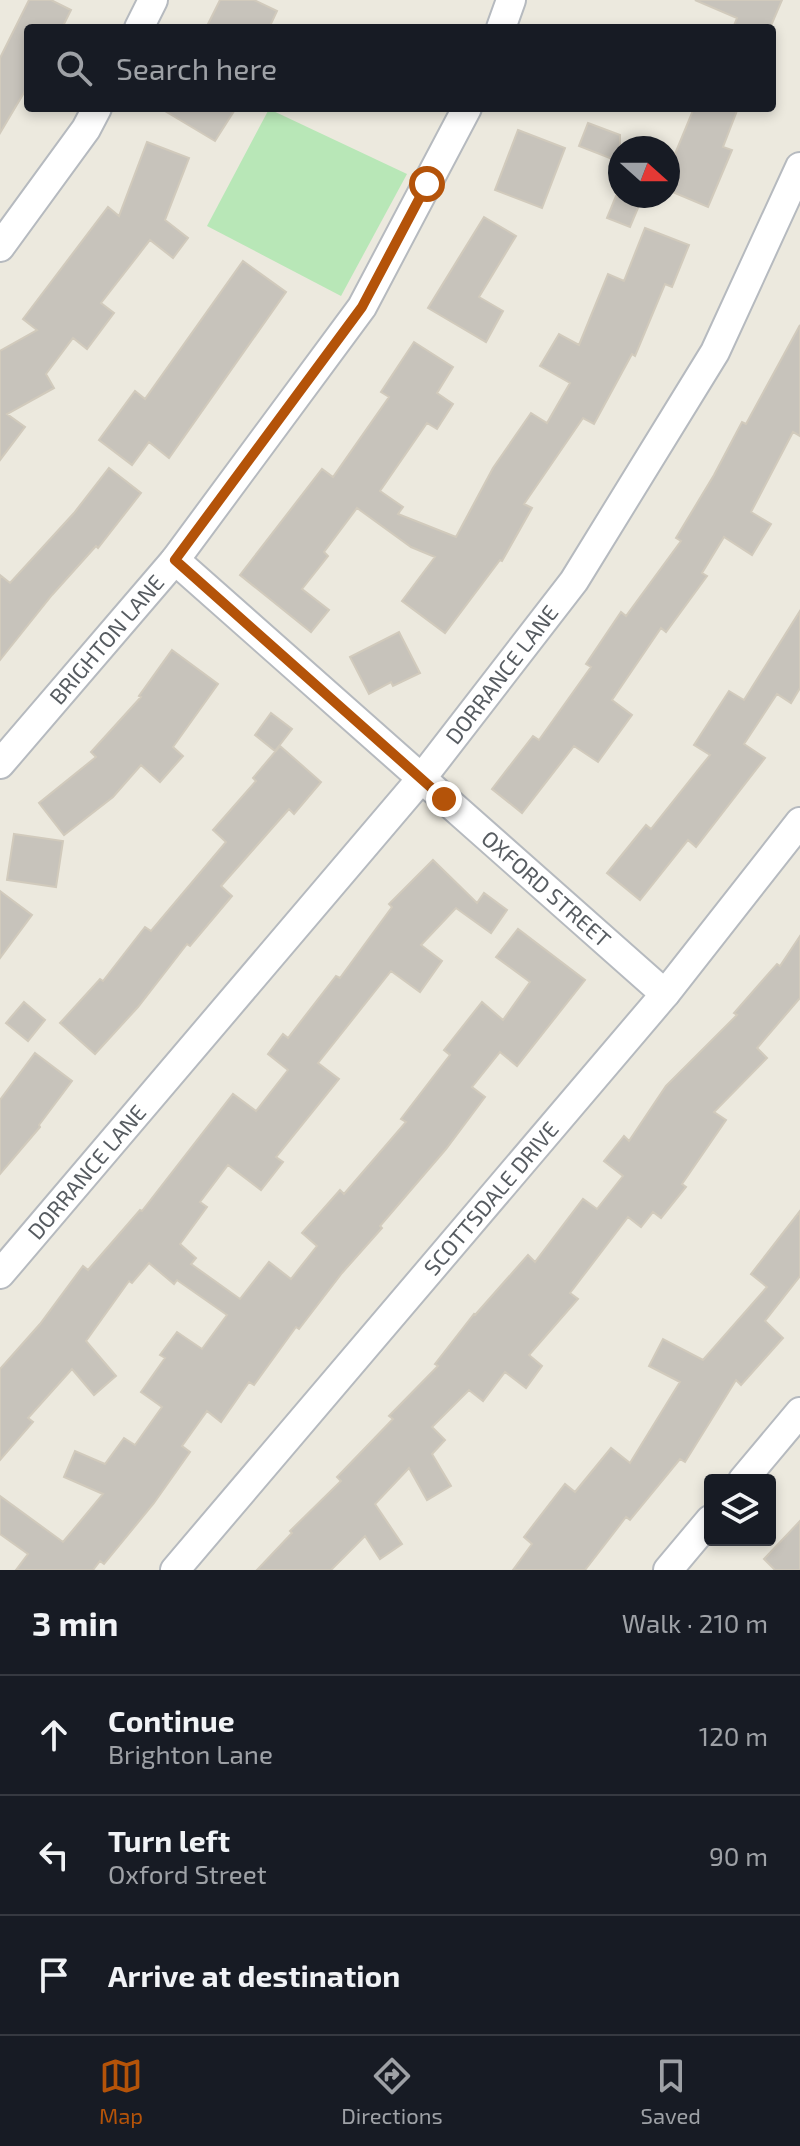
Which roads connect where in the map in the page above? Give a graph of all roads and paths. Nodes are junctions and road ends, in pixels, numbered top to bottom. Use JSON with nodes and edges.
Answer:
{"nodes":[{"id":1,"x":153,"y":0,"type":"edge"},
{"id":2,"x":511,"y":0,"type":"edge"},
{"id":3,"x":141,"y":24,"type":"edge"},
{"id":4,"x":502,"y":24,"type":"edge"},
{"id":5,"x":95,"y":112,"type":"edge"},
{"id":6,"x":465,"y":112,"type":"edge"},
{"id":7,"x":800,"y":167,"type":"edge"},
{"id":8,"x":0,"y":247,"type":"edge"},
{"id":9,"x":175,"y":560,"type":"junction"},
{"id":10,"x":0,"y":764,"type":"edge"},
{"id":11,"x":421,"y":779,"type":"junction"},
{"id":12,"x":800,"y":822,"type":"edge"},
{"id":13,"x":665,"y":994,"type":"junction"},
{"id":14,"x":0,"y":1274,"type":"edge"},
{"id":15,"x":800,"y":1412,"type":"edge"},
{"id":16,"x":748,"y":1474,"type":"edge"},
{"id":17,"x":704,"y":1527,"type":"edge"},
{"id":18,"x":175,"y":1570,"type":"edge"},
{"id":19,"x":668,"y":1570,"type":"edge"}],
"edges":[{"from":1,"to":3,"type":"street"},
{"from":2,"to":4,"type":"street"},
{"from":5,"to":8,"type":"street"},
{"from":6,"to":9,"type":"street","name":"BRIGHTON LANE"},
{"from":7,"to":11,"type":"street","name":"DORRANCE LANE"},
{"from":9,"to":10,"type":"street","name":"BRIGHTON LANE"},
{"from":9,"to":11,"type":"street","name":"OXFORD STREET"},
{"from":11,"to":13,"type":"street","name":"OXFORD STREET"},
{"from":11,"to":14,"type":"street","name":"DORRANCE LANE"},
{"from":12,"to":13,"type":"street","name":"SCOTTSDALE DRIVE"},
{"from":13,"to":18,"type":"street","name":"SCOTTSDALE DRIVE"},
{"from":15,"to":16,"type":"street"},
{"from":17,"to":19,"type":"street"}]}
